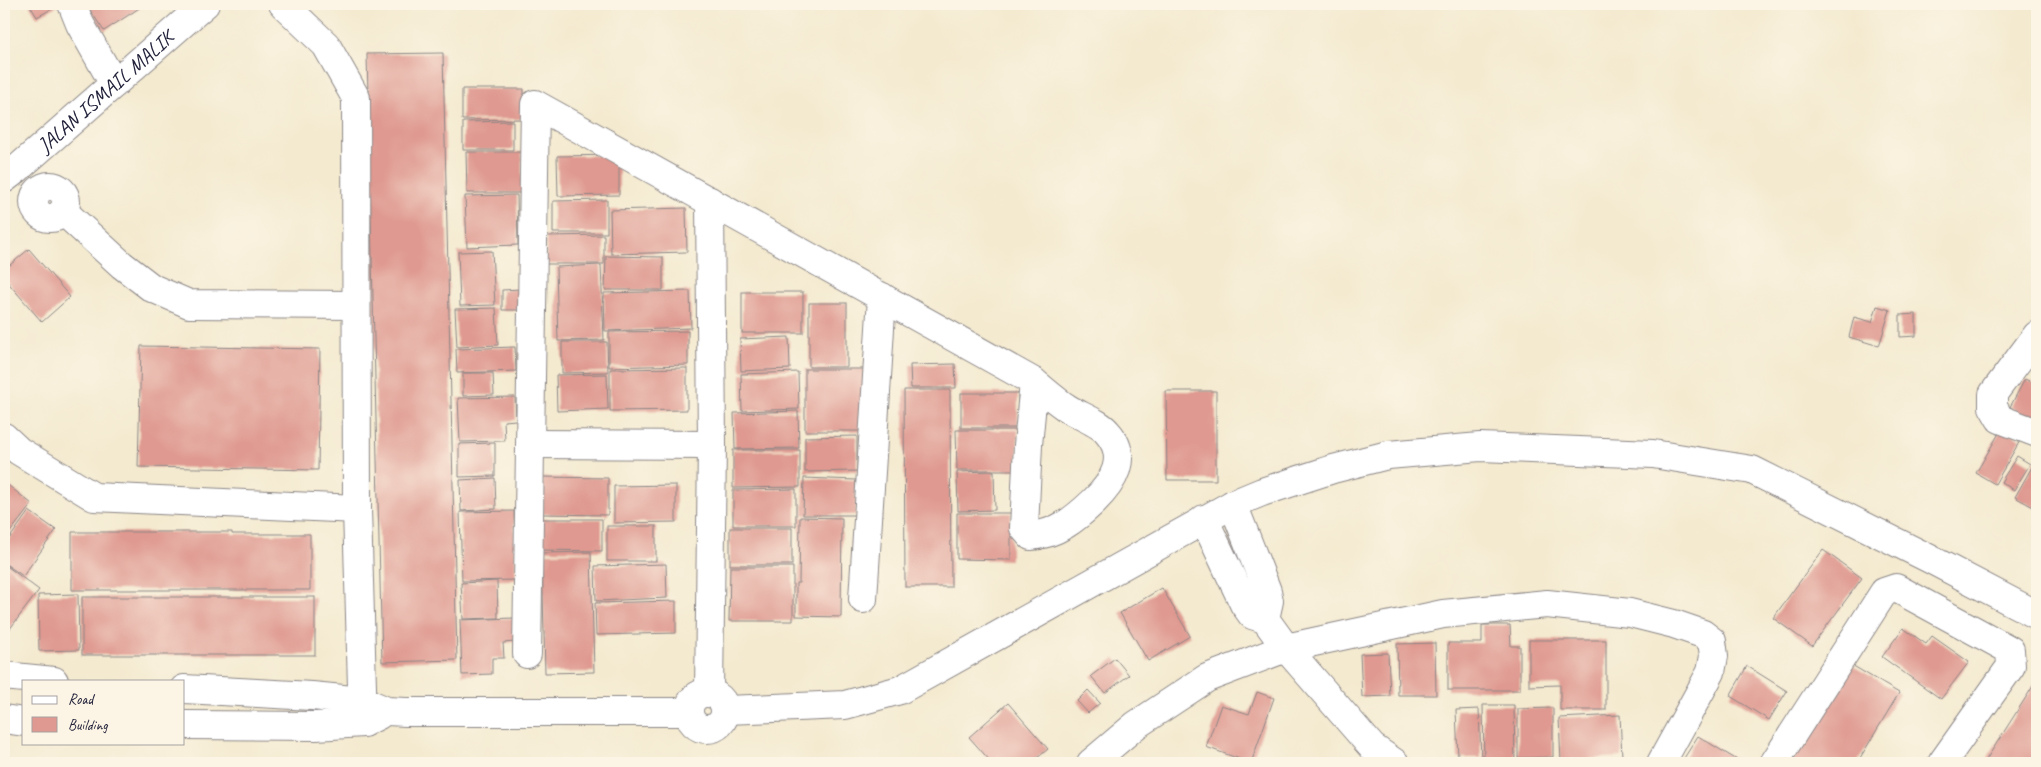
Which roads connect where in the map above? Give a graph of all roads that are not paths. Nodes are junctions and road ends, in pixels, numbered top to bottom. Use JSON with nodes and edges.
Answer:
{"nodes":[{"id":1,"x":72,"y":4,"type":"edge"},
{"id":2,"x":205,"y":4,"type":"edge"},
{"id":3,"x":283,"y":4,"type":"edge"},
{"id":4,"x":114,"y":84,"type":"junction"},
{"id":5,"x":10,"y":174,"type":"edge"},
{"id":6,"x":710,"y":201,"type":"junction"},
{"id":7,"x":882,"y":297,"type":"junction"},
{"id":8,"x":356,"y":306,"type":"junction"},
{"id":9,"x":2037,"y":335,"type":"edge"},
{"id":10,"x":1034,"y":382,"type":"junction"},
{"id":11,"x":2037,"y":434,"type":"edge"},
{"id":12,"x":4,"y":437,"type":"edge"},
{"id":13,"x":530,"y":444,"type":"junction"},
{"id":14,"x":712,"y":445,"type":"junction"},
{"id":15,"x":1233,"y":504,"type":"junction"},
{"id":16,"x":357,"y":509,"type":"junction"},
{"id":17,"x":1204,"y":519,"type":"junction"},
{"id":18,"x":863,"y":599,"type":"dead end"},
{"id":19,"x":2037,"y":616,"type":"edge"},
{"id":20,"x":1265,"y":619,"type":"junction"},
{"id":21,"x":1286,"y":648,"type":"junction"},
{"id":22,"x":527,"y":654,"type":"dead end"},
{"id":23,"x":4,"y":676,"type":"edge"},
{"id":24,"x":44,"y":680,"type":"edge"},
{"id":25,"x":185,"y":689,"type":"edge"},
{"id":26,"x":717,"y":701,"type":"junction"},
{"id":27,"x":371,"y":712,"type":"junction"},
{"id":28,"x":4,"y":719,"type":"edge"},
{"id":29,"x":22,"y":722,"type":"edge"},
{"id":30,"x":185,"y":725,"type":"edge"},
{"id":31,"x":1090,"y":763,"type":"edge"},
{"id":32,"x":1395,"y":763,"type":"edge"},
{"id":33,"x":1661,"y":763,"type":"edge"},
{"id":34,"x":1774,"y":763,"type":"edge"},
{"id":35,"x":1942,"y":763,"type":"edge"}],
"edges":[{"from":1,"to":4,"type":"street"},
{"from":2,"to":4,"type":"street","name":"JALAN ISMAIL MALIK"},
{"from":3,"to":8,"type":"street"},
{"from":4,"to":5,"type":"street","name":"JALAN ISMAIL MALIK"},
{"from":5,"to":8,"type":"street"},
{"from":6,"to":7,"type":"street"},
{"from":6,"to":13,"type":"street"},
{"from":6,"to":14,"type":"street"},
{"from":7,"to":10,"type":"street"},
{"from":7,"to":18,"type":"street"},
{"from":8,"to":16,"type":"street"},
{"from":9,"to":11,"type":"street"},
{"from":10,"to":10,"type":"street"},
{"from":12,"to":16,"type":"street"},
{"from":13,"to":14,"type":"street"},
{"from":13,"to":22,"type":"street"},
{"from":14,"to":26,"type":"street"},
{"from":15,"to":17,"type":"street"},
{"from":15,"to":19,"type":"street"},
{"from":15,"to":20,"type":"street"},
{"from":16,"to":27,"type":"street"},
{"from":17,"to":20,"type":"street"},
{"from":17,"to":26,"type":"street"},
{"from":20,"to":21,"type":"street"},
{"from":21,"to":31,"type":"street"},
{"from":21,"to":32,"type":"street"},
{"from":21,"to":33,"type":"street"},
{"from":23,"to":24,"type":"street"},
{"from":25,"to":27,"type":"street"},
{"from":26,"to":27,"type":"street"},
{"from":27,"to":30,"type":"street"},
{"from":28,"to":29,"type":"street"},
{"from":34,"to":35,"type":"street"}]}
